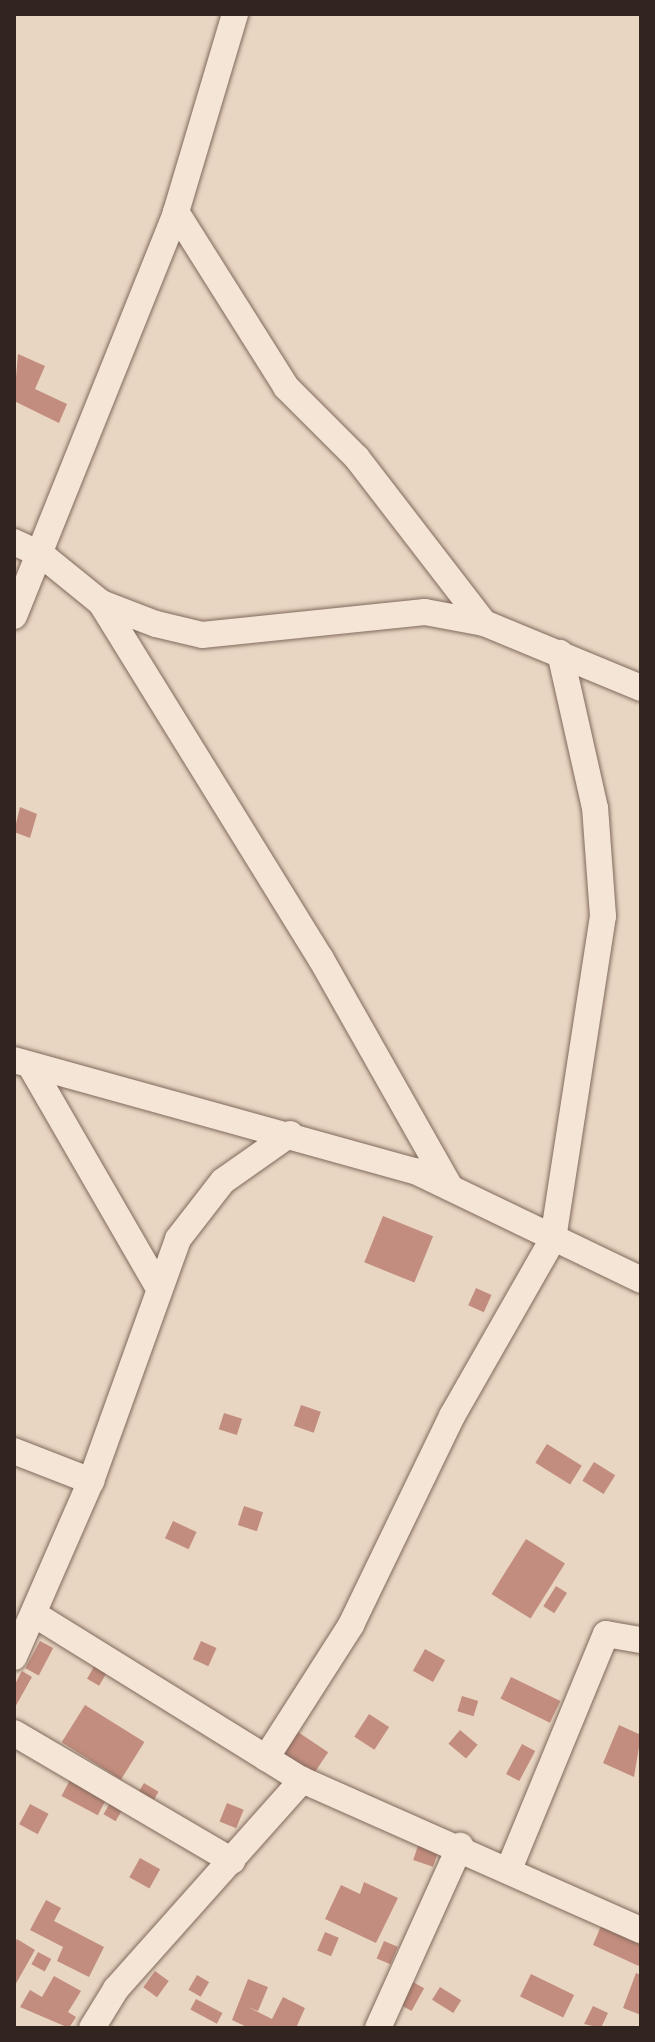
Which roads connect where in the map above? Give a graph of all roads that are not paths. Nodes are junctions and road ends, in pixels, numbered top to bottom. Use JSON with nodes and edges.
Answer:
{"nodes":[{"id":1,"x":235,"y":14,"type":"edge"},
{"id":2,"x":176,"y":212,"type":"junction"},
{"id":3,"x":14,"y":542,"type":"edge"},
{"id":4,"x":42,"y":555,"type":"junction"},
{"id":5,"x":101,"y":603,"type":"junction"},
{"id":6,"x":14,"y":616,"type":"edge"},
{"id":7,"x":484,"y":623,"type":"junction"},
{"id":8,"x":560,"y":653,"type":"junction"},
{"id":9,"x":641,"y":688,"type":"edge"},
{"id":10,"x":22,"y":1063,"type":"edge"},
{"id":11,"x":290,"y":1134,"type":"junction"},
{"id":12,"x":450,"y":1187,"type":"junction"},
{"id":13,"x":553,"y":1239,"type":"junction"},
{"id":14,"x":641,"y":1280,"type":"edge"},
{"id":15,"x":158,"y":1287,"type":"junction"},
{"id":16,"x":14,"y":1451,"type":"edge"},
{"id":17,"x":91,"y":1481,"type":"junction"},
{"id":18,"x":34,"y":1614,"type":"junction"},
{"id":19,"x":641,"y":1640,"type":"edge"},
{"id":20,"x":14,"y":1657,"type":"edge"},
{"id":21,"x":14,"y":1733,"type":"edge"},
{"id":22,"x":266,"y":1758,"type":"junction"},
{"id":23,"x":302,"y":1780,"type":"junction"},
{"id":24,"x":460,"y":1846,"type":"junction"},
{"id":25,"x":232,"y":1861,"type":"junction"},
{"id":26,"x":509,"y":1869,"type":"junction"},
{"id":27,"x":641,"y":1930,"type":"edge"},
{"id":28,"x":92,"y":2028,"type":"edge"},
{"id":29,"x":378,"y":2028,"type":"edge"}],
"edges":[{"from":1,"to":2,"type":"street"},
{"from":2,"to":4,"type":"street"},
{"from":2,"to":7,"type":"street"},
{"from":3,"to":4,"type":"street"},
{"from":4,"to":5,"type":"street"},
{"from":4,"to":6,"type":"street"},
{"from":5,"to":7,"type":"street"},
{"from":5,"to":12,"type":"street"},
{"from":7,"to":8,"type":"street"},
{"from":8,"to":9,"type":"street"},
{"from":8,"to":13,"type":"street"},
{"from":10,"to":11,"type":"street"},
{"from":10,"to":15,"type":"street"},
{"from":11,"to":12,"type":"street"},
{"from":11,"to":15,"type":"street"},
{"from":12,"to":13,"type":"street"},
{"from":13,"to":14,"type":"street"},
{"from":13,"to":22,"type":"street"},
{"from":15,"to":17,"type":"street"},
{"from":16,"to":17,"type":"street"},
{"from":17,"to":18,"type":"street"},
{"from":18,"to":20,"type":"street"},
{"from":18,"to":22,"type":"street"},
{"from":19,"to":26,"type":"street"},
{"from":21,"to":25,"type":"street"},
{"from":22,"to":23,"type":"street"},
{"from":23,"to":24,"type":"street"},
{"from":23,"to":25,"type":"street"},
{"from":24,"to":26,"type":"street"},
{"from":24,"to":29,"type":"street"},
{"from":25,"to":28,"type":"street"},
{"from":26,"to":27,"type":"street"}]}
